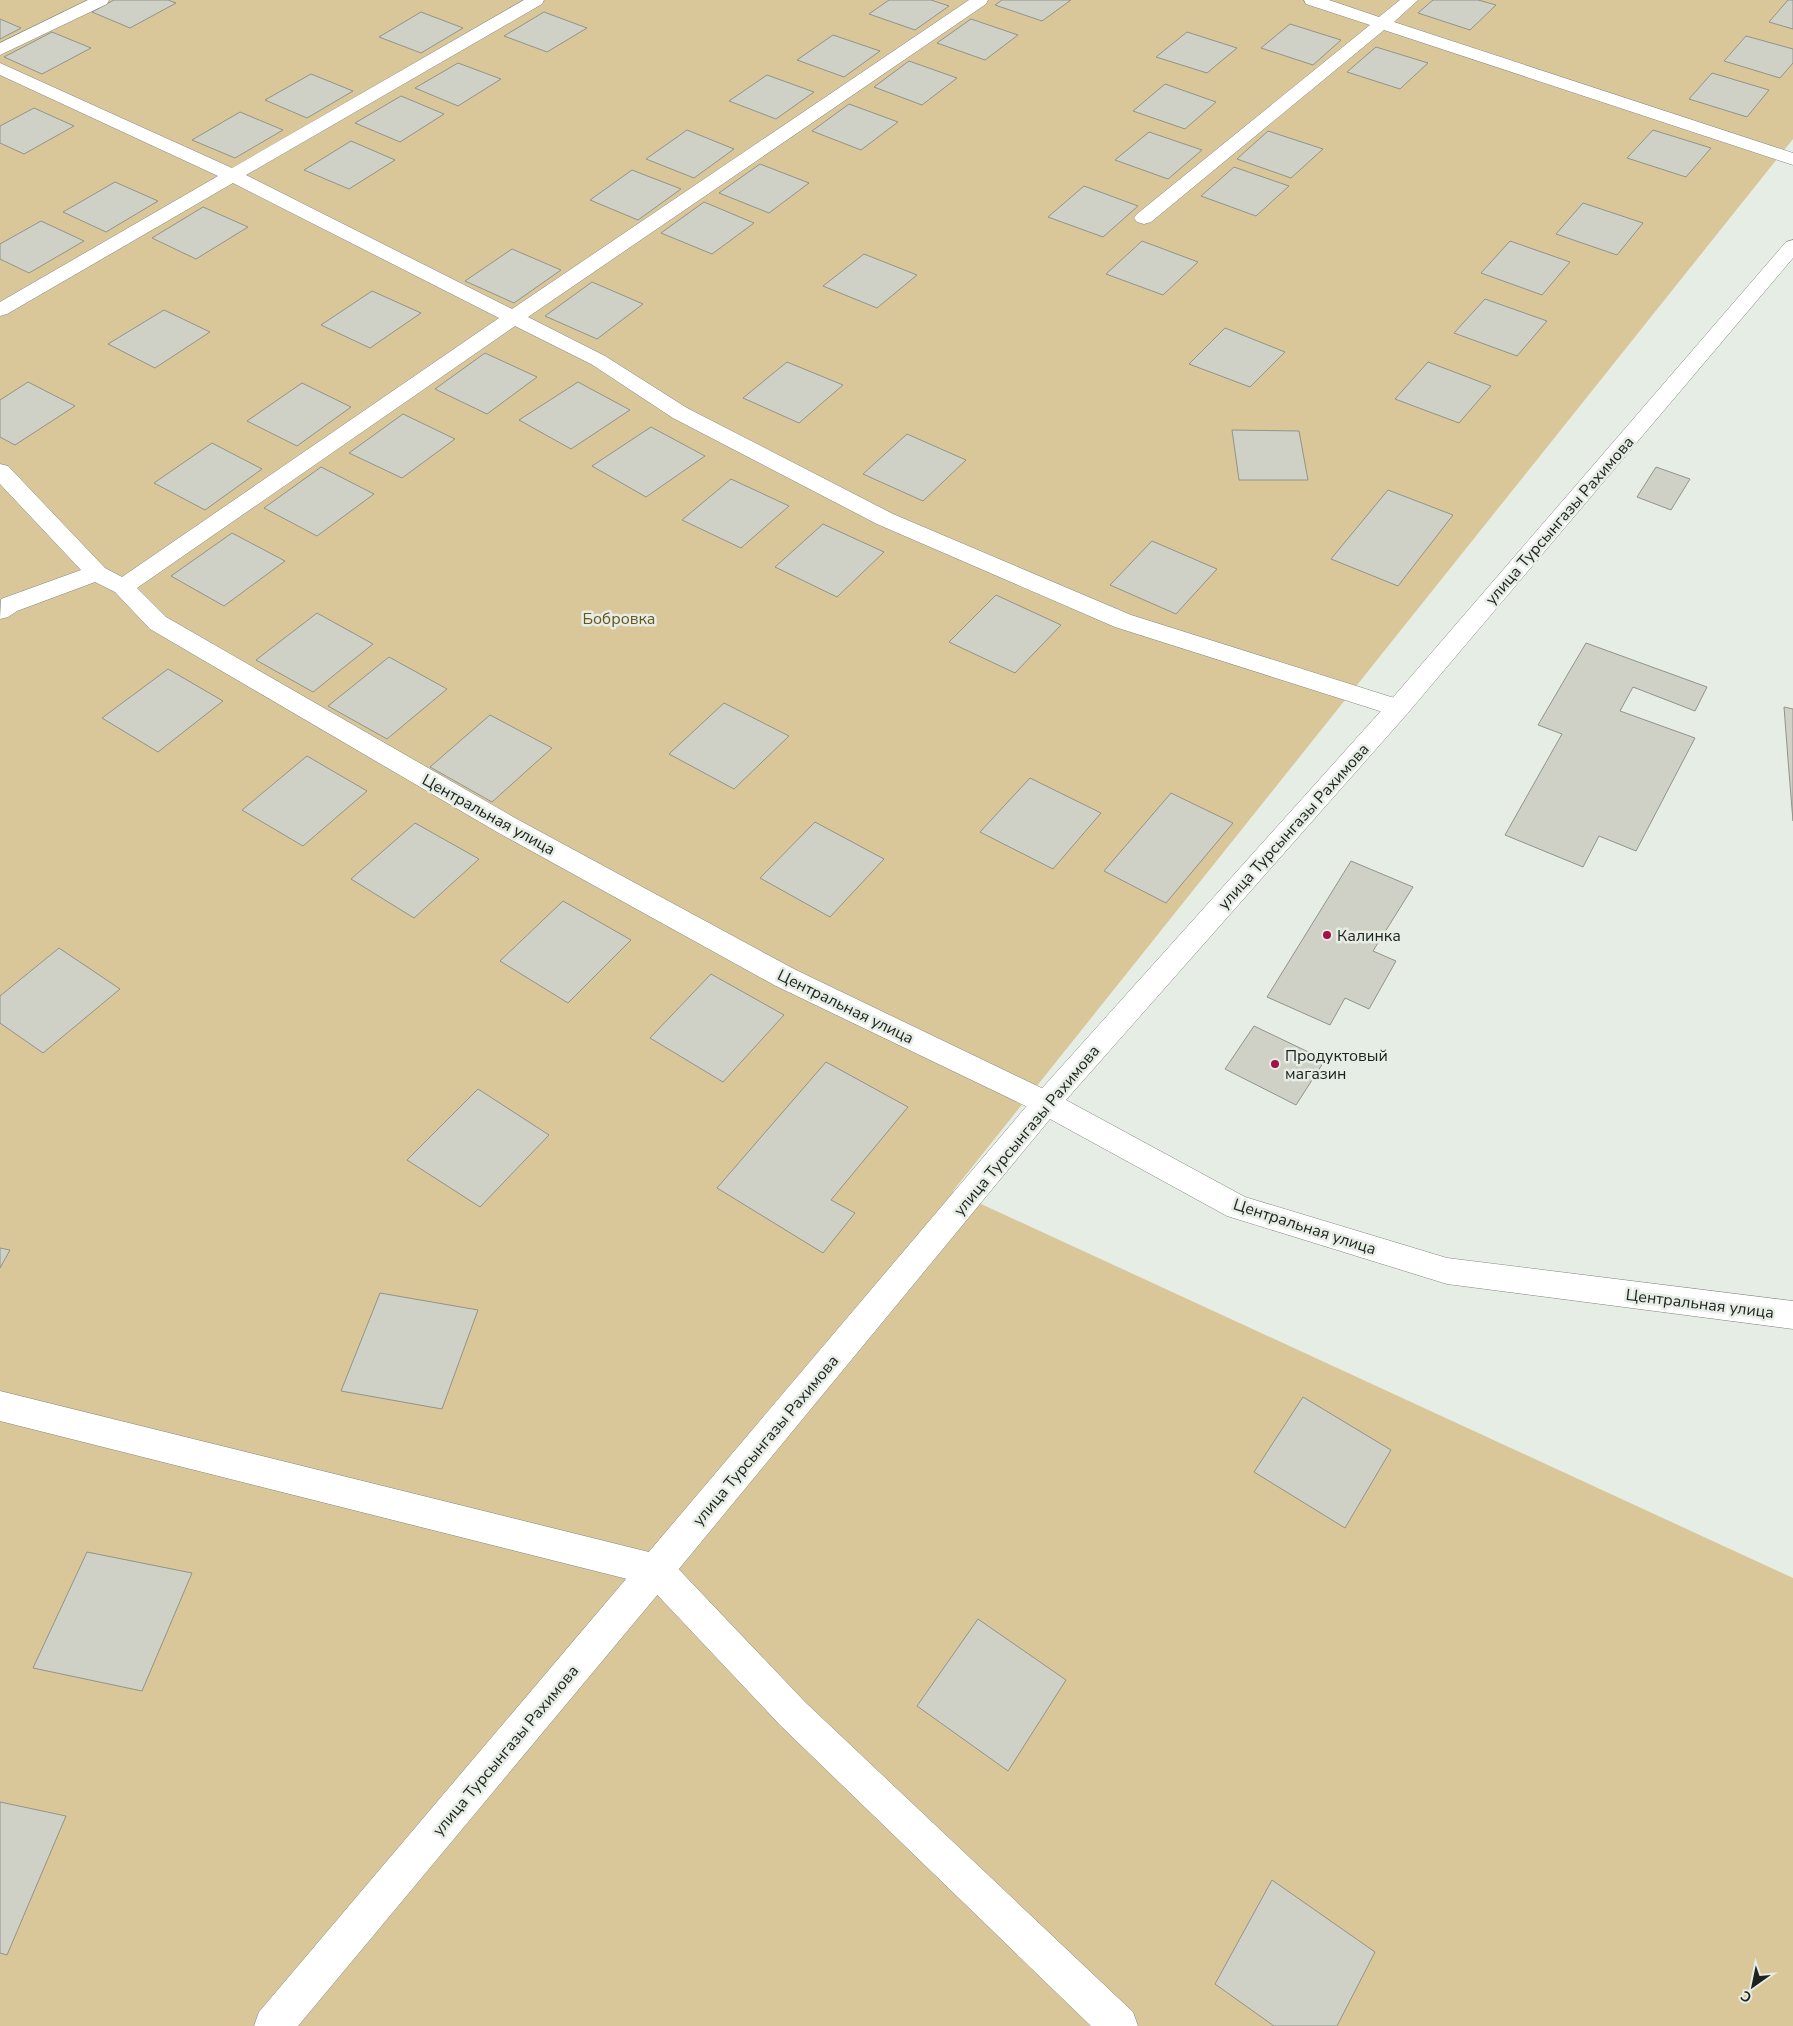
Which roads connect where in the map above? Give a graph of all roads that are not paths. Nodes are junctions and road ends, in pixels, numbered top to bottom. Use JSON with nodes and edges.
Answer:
{"nodes":[{"id":1,"x":101,"y":0,"type":"edge"},
{"id":2,"x":536,"y":0,"type":"edge"},
{"id":3,"x":980,"y":0,"type":"edge"},
{"id":4,"x":1312,"y":0,"type":"edge"},
{"id":5,"x":1410,"y":0,"type":"edge"},
{"id":6,"x":1382,"y":23,"type":"junction"},
{"id":7,"x":0,"y":50,"type":"edge"},
{"id":8,"x":0,"y":68,"type":"edge"},
{"id":9,"x":1793,"y":158,"type":"edge"},
{"id":10,"x":231,"y":175,"type":"junction"},
{"id":11,"x":1144,"y":218,"type":"dead end"},
{"id":12,"x":1793,"y":246,"type":"edge"},
{"id":13,"x":0,"y":310,"type":"edge"},
{"id":14,"x":514,"y":318,"type":"junction"},
{"id":15,"x":0,"y":471,"type":"edge"},
{"id":16,"x":97,"y":573,"type":"junction"},
{"id":17,"x":124,"y":587,"type":"junction"},
{"id":18,"x":0,"y":611,"type":"edge"},
{"id":19,"x":1398,"y":708,"type":"junction"},
{"id":20,"x":1046,"y":1103,"type":"junction"},
{"id":21,"x":1793,"y":1315,"type":"edge"},
{"id":22,"x":0,"y":1406,"type":"edge"},
{"id":23,"x":657,"y":1570,"type":"junction"},
{"id":24,"x":273,"y":2026,"type":"edge"},
{"id":25,"x":1119,"y":2026,"type":"edge"}],
"edges":[{"from":1,"to":7,"type":"street"},
{"from":2,"to":10,"type":"street"},
{"from":3,"to":14,"type":"street"},
{"from":4,"to":6,"type":"street"},
{"from":5,"to":6,"type":"street"},
{"from":6,"to":9,"type":"street"},
{"from":6,"to":11,"type":"street"},
{"from":8,"to":10,"type":"street"},
{"from":10,"to":13,"type":"street"},
{"from":10,"to":14,"type":"street"},
{"from":12,"to":19,"type":"street","name":"улица Турсынгазы Рахимова"},
{"from":14,"to":17,"type":"street"},
{"from":14,"to":19,"type":"street"},
{"from":15,"to":16,"type":"street","name":"Центральная улица"},
{"from":16,"to":17,"type":"street","name":"Центральная улица"},
{"from":16,"to":18,"type":"street"},
{"from":17,"to":20,"type":"street","name":"Центральная улица"},
{"from":19,"to":20,"type":"street","name":"улица Турсынгазы Рахимова"},
{"from":20,"to":21,"type":"street","name":"Центральная улица"},
{"from":20,"to":23,"type":"street","name":"улица Турсынгазы Рахимова"},
{"from":22,"to":23,"type":"street"},
{"from":23,"to":24,"type":"street","name":"улица Турсынгазы Рахимова"},
{"from":23,"to":25,"type":"street"}]}
